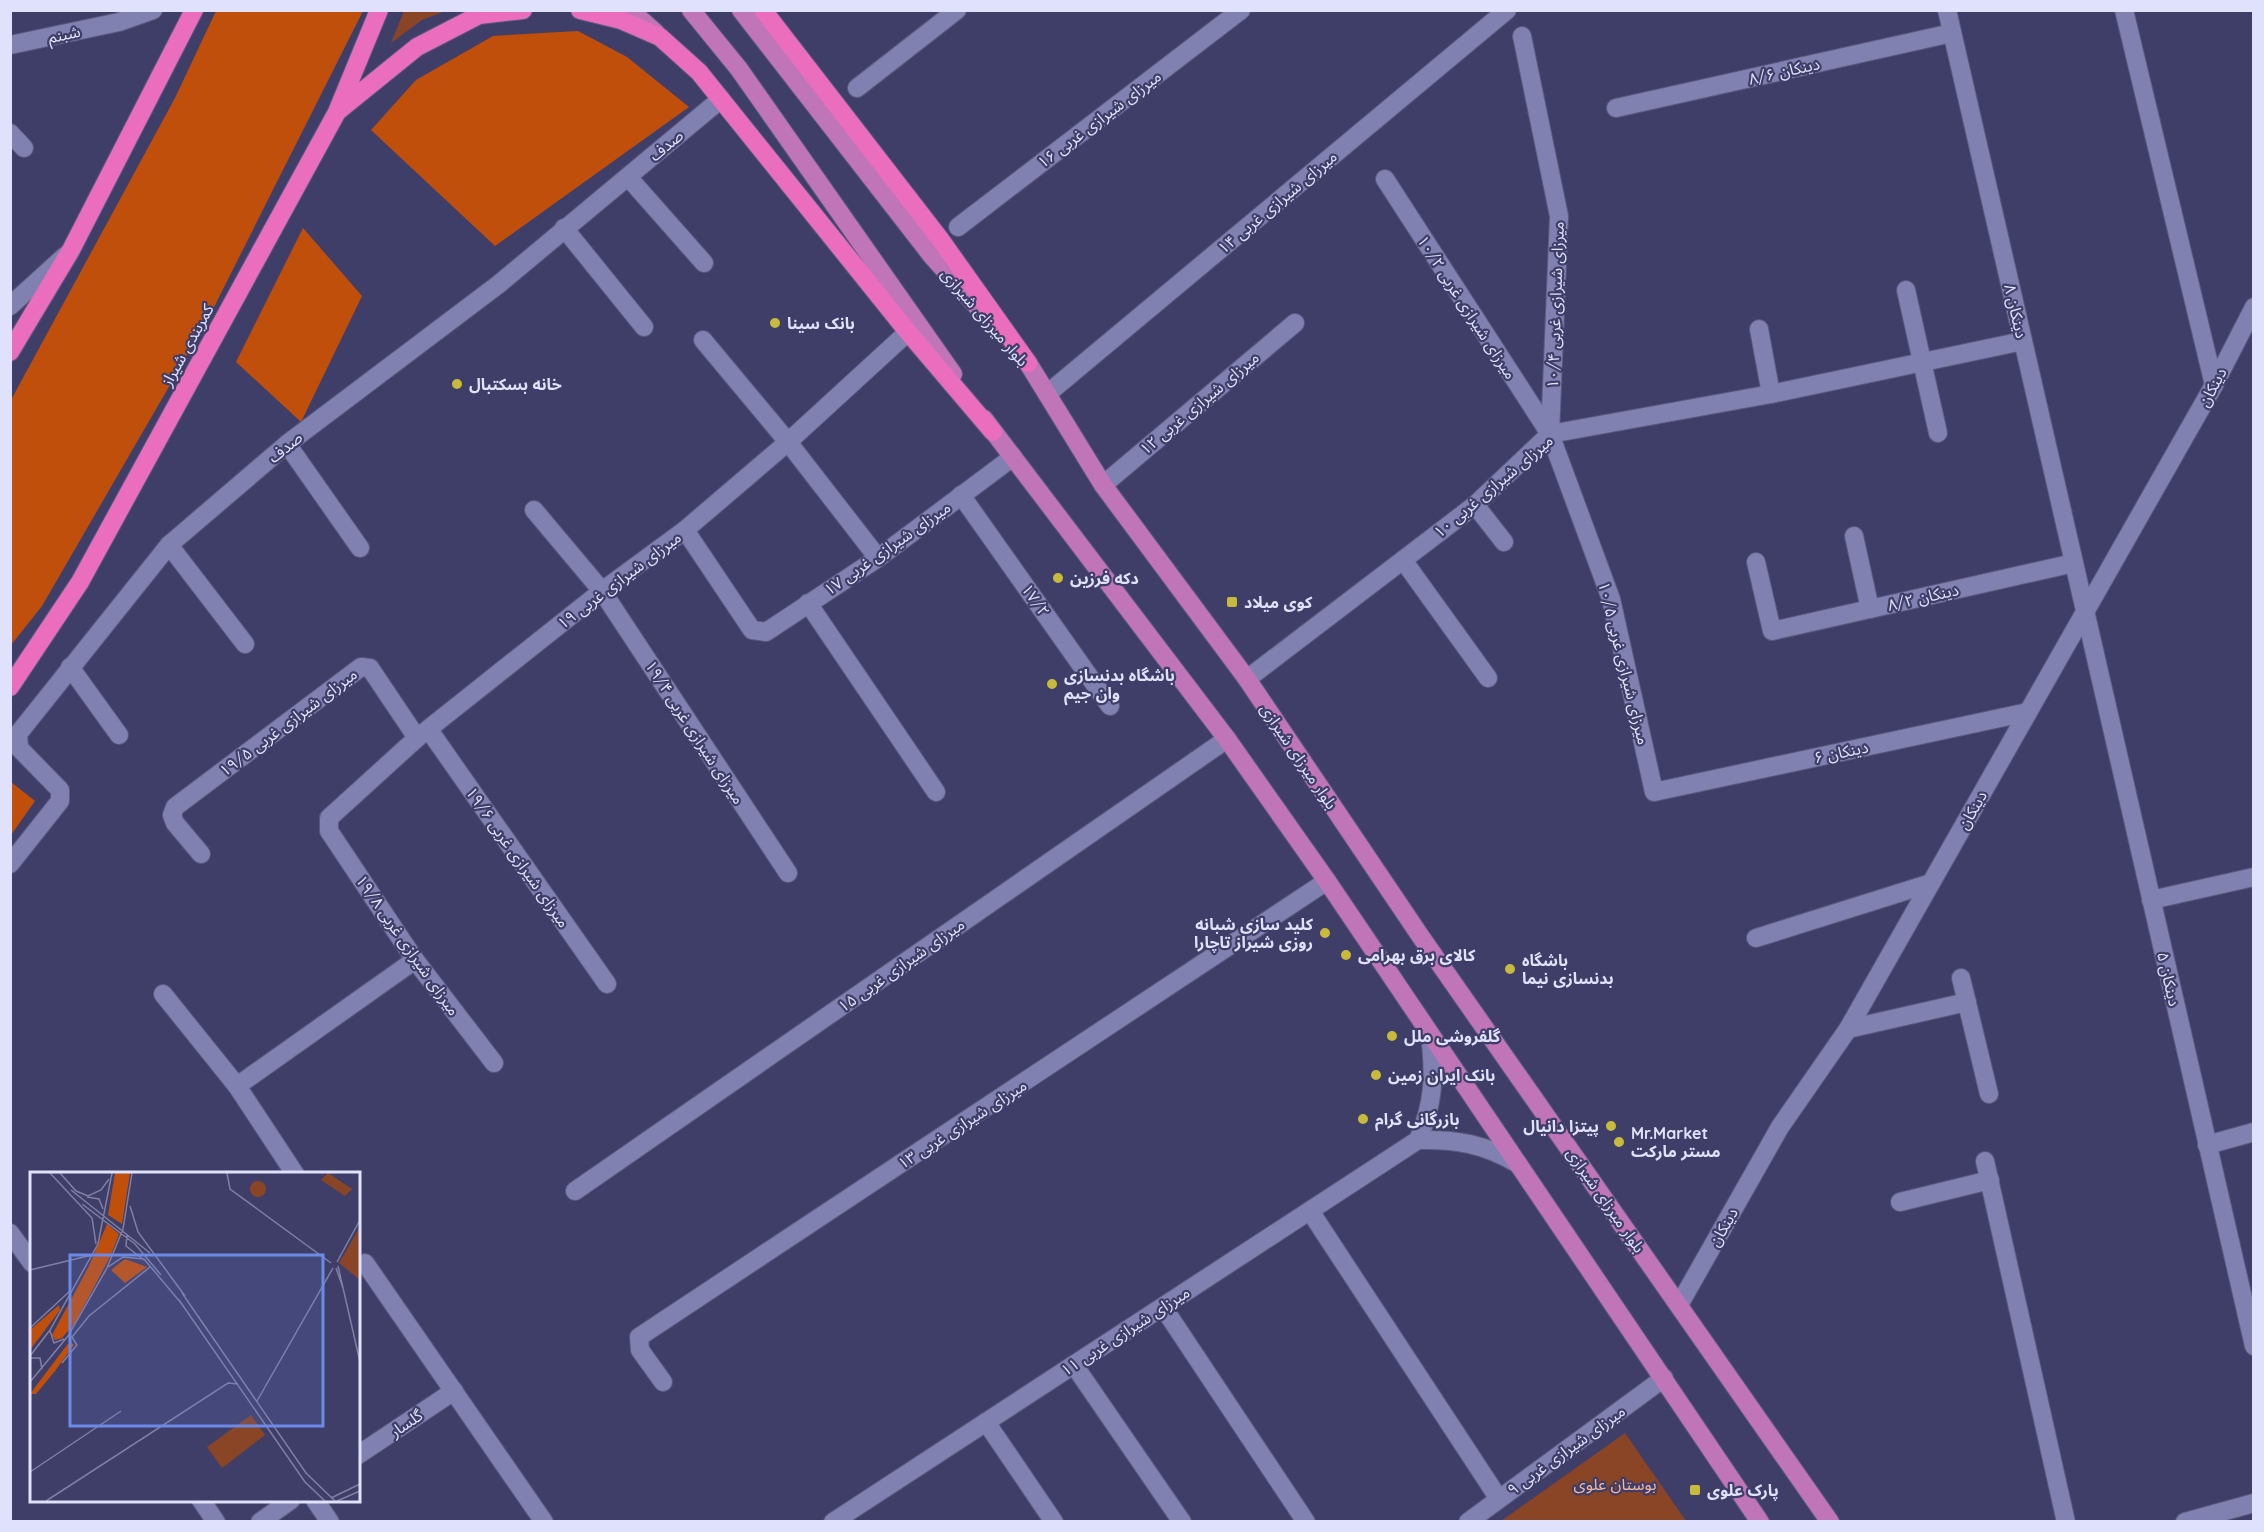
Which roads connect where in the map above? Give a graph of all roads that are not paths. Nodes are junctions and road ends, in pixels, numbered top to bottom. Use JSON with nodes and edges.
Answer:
{"nodes":[{"id":1,"x":153,"y":10,"type":"edge"},
{"id":2,"x":194,"y":10,"type":"edge"},
{"id":3,"x":379,"y":10,"type":"edge"},
{"id":4,"x":523,"y":10,"type":"edge"},
{"id":5,"x":580,"y":10,"type":"edge"},
{"id":6,"x":630,"y":10,"type":"edge"},
{"id":7,"x":691,"y":10,"type":"edge"},
{"id":8,"x":741,"y":10,"type":"edge"},
{"id":9,"x":763,"y":10,"type":"edge"},
{"id":10,"x":957,"y":10,"type":"edge"},
{"id":11,"x":1241,"y":10,"type":"edge"},
{"id":12,"x":1507,"y":10,"type":"edge"},
{"id":13,"x":1947,"y":10,"type":"edge"},
{"id":14,"x":2124,"y":10,"type":"edge"},
{"id":15,"x":117,"y":16,"type":"edge"},
{"id":16,"x":1952,"y":33,"type":"junction"},
{"id":17,"x":1522,"y":36,"type":"dead end"},
{"id":18,"x":10,"y":45,"type":"edge"},
{"id":19,"x":699,"y":72,"type":"junction"},
{"id":20,"x":857,"y":88,"type":"dead end"},
{"id":21,"x":721,"y":99,"type":"junction"},
{"id":22,"x":1616,"y":108,"type":"dead end"},
{"id":23,"x":337,"y":112,"type":"junction"},
{"id":24,"x":10,"y":133,"type":"edge"},
{"id":25,"x":24,"y":148,"type":"dead end"},
{"id":26,"x":628,"y":177,"type":"junction"},
{"id":27,"x":1385,"y":179,"type":"dead end"},
{"id":28,"x":958,"y":227,"type":"dead end"},
{"id":29,"x":564,"y":228,"type":"junction"},
{"id":30,"x":71,"y":250,"type":"junction"},
{"id":31,"x":704,"y":263,"type":"dead end"},
{"id":32,"x":1906,"y":290,"type":"dead end"},
{"id":33,"x":10,"y":306,"type":"edge"},
{"id":34,"x":2253,"y":307,"type":"edge"},
{"id":35,"x":1295,"y":322,"type":"dead end"},
{"id":36,"x":644,"y":327,"type":"dead end"},
{"id":37,"x":1759,"y":329,"type":"dead end"},
{"id":38,"x":908,"y":332,"type":"junction"},
{"id":39,"x":703,"y":340,"type":"dead end"},
{"id":40,"x":2023,"y":341,"type":"junction"},
{"id":41,"x":10,"y":352,"type":"edge"},
{"id":42,"x":1924,"y":361,"type":"junction"},
{"id":43,"x":1028,"y":363,"type":"junction"},
{"id":44,"x":2214,"y":385,"type":"junction"},
{"id":45,"x":1047,"y":394,"type":"junction"},
{"id":46,"x":1771,"y":394,"type":"junction"},
{"id":47,"x":993,"y":432,"type":"junction"},
{"id":48,"x":1938,"y":433,"type":"dead end"},
{"id":49,"x":1550,"y":434,"type":"junction"},
{"id":50,"x":788,"y":442,"type":"junction"},
{"id":51,"x":287,"y":444,"type":"junction"},
{"id":52,"x":1013,"y":457,"type":"junction"},
{"id":53,"x":1103,"y":484,"type":"junction"},
{"id":54,"x":961,"y":495,"type":"junction"},
{"id":55,"x":1475,"y":504,"type":"junction"},
{"id":56,"x":534,"y":510,"type":"dead end"},
{"id":57,"x":685,"y":530,"type":"junction"},
{"id":58,"x":1854,"y":536,"type":"dead end"},
{"id":59,"x":1504,"y":542,"type":"dead end"},
{"id":60,"x":169,"y":545,"type":"junction"},
{"id":61,"x":360,"y":548,"type":"dead end"},
{"id":62,"x":878,"y":558,"type":"junction"},
{"id":63,"x":1403,"y":560,"type":"junction"},
{"id":64,"x":1756,"y":562,"type":"dead end"},
{"id":65,"x":2074,"y":563,"type":"junction"},
{"id":66,"x":602,"y":591,"type":"junction"},
{"id":67,"x":808,"y":603,"type":"junction"},
{"id":68,"x":1870,"y":609,"type":"junction"},
{"id":69,"x":2085,"y":612,"type":"junction"},
{"id":70,"x":245,"y":644,"type":"dead end"},
{"id":71,"x":70,"y":667,"type":"junction"},
{"id":72,"x":1488,"y":678,"type":"dead end"},
{"id":73,"x":1247,"y":679,"type":"junction"},
{"id":74,"x":10,"y":687,"type":"edge"},
{"id":75,"x":1110,"y":705,"type":"dead end"},
{"id":76,"x":2028,"y":712,"type":"junction"},
{"id":77,"x":423,"y":734,"type":"junction"},
{"id":78,"x":119,"y":735,"type":"dead end"},
{"id":79,"x":1227,"y":739,"type":"junction"},
{"id":80,"x":936,"y":792,"type":"dead end"},
{"id":81,"x":1654,"y":792,"type":"joint"},
{"id":82,"x":328,"y":824,"type":"joint"},
{"id":83,"x":201,"y":855,"type":"dead end"},
{"id":84,"x":10,"y":864,"type":"edge"},
{"id":85,"x":788,"y":873,"type":"dead end"},
{"id":86,"x":2253,"y":877,"type":"edge"},
{"id":87,"x":1327,"y":881,"type":"junction"},
{"id":88,"x":1930,"y":883,"type":"junction"},
{"id":89,"x":2151,"y":900,"type":"junction"},
{"id":90,"x":1756,"y":938,"type":"dead end"},
{"id":91,"x":414,"y":960,"type":"junction"},
{"id":92,"x":1961,"y":978,"type":"dead end"},
{"id":93,"x":607,"y":984,"type":"dead end"},
{"id":94,"x":163,"y":994,"type":"dead end"},
{"id":95,"x":1966,"y":1002,"type":"junction"},
{"id":96,"x":1848,"y":1029,"type":"junction"},
{"id":97,"x":1430,"y":1035,"type":"junction"},
{"id":98,"x":494,"y":1063,"type":"dead end"},
{"id":99,"x":237,"y":1086,"type":"junction"},
{"id":100,"x":1989,"y":1094,"type":"dead end"},
{"id":101,"x":2253,"y":1132,"type":"edge"},
{"id":102,"x":1418,"y":1140,"type":"junction"},
{"id":103,"x":2207,"y":1145,"type":"junction"},
{"id":104,"x":1985,"y":1161,"type":"dead end"},
{"id":105,"x":1518,"y":1164,"type":"junction"},
{"id":106,"x":294,"y":1172,"type":"edge"},
{"id":107,"x":1990,"y":1180,"type":"junction"},
{"id":108,"x":575,"y":1191,"type":"dead end"},
{"id":109,"x":1900,"y":1202,"type":"dead end"},
{"id":110,"x":1310,"y":1211,"type":"junction"},
{"id":111,"x":10,"y":1233,"type":"edge"},
{"id":112,"x":30,"y":1260,"type":"edge"},
{"id":113,"x":365,"y":1263,"type":"dead end"},
{"id":114,"x":1679,"y":1305,"type":"junction"},
{"id":115,"x":1163,"y":1306,"type":"junction"},
{"id":116,"x":2253,"y":1346,"type":"edge"},
{"id":117,"x":1074,"y":1365,"type":"junction"},
{"id":118,"x":1664,"y":1378,"type":"junction"},
{"id":119,"x":663,"y":1382,"type":"dead end"},
{"id":120,"x":454,"y":1391,"type":"junction"},
{"id":121,"x":986,"y":1422,"type":"junction"},
{"id":122,"x":360,"y":1454,"type":"edge"},
{"id":123,"x":1499,"y":1499,"type":"junction"},
{"id":124,"x":202,"y":1502,"type":"edge"},
{"id":125,"x":288,"y":1502,"type":"edge"},
{"id":126,"x":316,"y":1502,"type":"edge"},
{"id":127,"x":2253,"y":1503,"type":"edge"},
{"id":128,"x":216,"y":1521,"type":"edge"},
{"id":129,"x":260,"y":1521,"type":"edge"},
{"id":130,"x":330,"y":1521,"type":"edge"},
{"id":131,"x":544,"y":1521,"type":"edge"},
{"id":132,"x":834,"y":1521,"type":"edge"},
{"id":133,"x":1054,"y":1521,"type":"edge"},
{"id":134,"x":1181,"y":1521,"type":"edge"},
{"id":135,"x":1306,"y":1521,"type":"edge"},
{"id":136,"x":1468,"y":1521,"type":"edge"},
{"id":137,"x":1760,"y":1521,"type":"edge"},
{"id":138,"x":1830,"y":1521,"type":"edge"},
{"id":139,"x":2066,"y":1521,"type":"edge"},
{"id":140,"x":2185,"y":1521,"type":"edge"}],
"edges":[{"from":1,"to":15,"type":"street","name":"شبنم"},
{"from":2,"to":30,"type":"highway"},
{"from":3,"to":23,"type":"highway","name":"کمربندی شیراز"},
{"from":4,"to":23,"type":"highway"},
{"from":5,"to":19,"type":"highway"},
{"from":6,"to":19,"type":"main road"},
{"from":7,"to":47,"type":"main road"},
{"from":8,"to":43,"type":"main road","name":"بلوار میرزای شیرازی"},
{"from":9,"to":43,"type":"highway"},
{"from":10,"to":20,"type":"street"},
{"from":11,"to":28,"type":"street","name":"۱۶ میرزای شیرازی غربی"},
{"from":12,"to":45,"type":"street","name":"۱۴ میرزای شیرازی غربی"},
{"from":13,"to":16,"type":"street","name":"۸ دینکان"},
{"from":14,"to":44,"type":"street"},
{"from":15,"to":18,"type":"street","name":"شبنم"},
{"from":16,"to":22,"type":"street","name":"۸/۶ دینکان"},
{"from":16,"to":40,"type":"street","name":"۸ دینکان"},
{"from":17,"to":49,"type":"street","name":"۱۰/۴ میرزای شیرازی غربی"},
{"from":19,"to":21,"type":"highway"},
{"from":21,"to":26,"type":"street","name":"صدف"},
{"from":21,"to":38,"type":"highway"},
{"from":23,"to":74,"type":"highway","name":"کمربندی شیراز"},
{"from":24,"to":25,"type":"street"},
{"from":26,"to":29,"type":"street","name":"صدف"},
{"from":26,"to":31,"type":"street"},
{"from":27,"to":49,"type":"street","name":"۱۰/۲ میرزای شیرازی غربی"},
{"from":29,"to":36,"type":"street"},
{"from":29,"to":51,"type":"street","name":"صدف"},
{"from":30,"to":33,"type":"street"},
{"from":30,"to":41,"type":"highway"},
{"from":32,"to":42,"type":"street"},
{"from":34,"to":44,"type":"street","name":"دینکان"},
{"from":35,"to":53,"type":"street","name":"۱۲ میرزای شیرازی غربی"},
{"from":37,"to":46,"type":"street"},
{"from":38,"to":47,"type":"highway"},
{"from":38,"to":50,"type":"street","name":"۱۹ میرزای شیرازی غربی"},
{"from":39,"to":50,"type":"street"},
{"from":40,"to":42,"type":"street","name":"۱۰ میرزای شیرازی غربی"},
{"from":40,"to":65,"type":"street","name":"۸ دینکان"},
{"from":42,"to":46,"type":"street","name":"۱۰ میرزای شیرازی غربی"},
{"from":42,"to":48,"type":"street"},
{"from":43,"to":45,"type":"main road","name":"بلوار میرزای شیرازی"},
{"from":44,"to":69,"type":"street","name":"دینکان"},
{"from":45,"to":53,"type":"main road","name":"بلوار میرزای شیرازی"},
{"from":46,"to":49,"type":"street","name":"۱۰ میرزای شیرازی غربی"},
{"from":47,"to":52,"type":"main road"},
{"from":49,"to":55,"type":"street","name":"۱۰ میرزای شیرازی غربی"},
{"from":49,"to":81,"type":"street","name":"۱۰/۵ میرزای شیرازی غربی"},
{"from":50,"to":57,"type":"street","name":"۱۹ میرزای شیرازی غربی"},
{"from":50,"to":62,"type":"street"},
{"from":51,"to":60,"type":"street","name":"صدف"},
{"from":51,"to":61,"type":"street"},
{"from":52,"to":54,"type":"street","name":"۱۷ میرزای شیرازی غربی"},
{"from":52,"to":79,"type":"main road"},
{"from":53,"to":73,"type":"main road","name":"بلوار میرزای شیرازی"},
{"from":54,"to":62,"type":"street","name":"۱۷ میرزای شیرازی غربی"},
{"from":54,"to":75,"type":"street","name":"۱۷/۲"},
{"from":55,"to":59,"type":"street"},
{"from":55,"to":63,"type":"street","name":"۱۰ میرزای شیرازی غربی"},
{"from":56,"to":66,"type":"street","name":"۱۹/۴ میرزای شیرازی غربی"},
{"from":57,"to":66,"type":"street","name":"۱۹ میرزای شیرازی غربی"},
{"from":57,"to":67,"type":"street","name":"۱۷ میرزای شیرازی غربی"},
{"from":58,"to":68,"type":"street"},
{"from":60,"to":70,"type":"street"},
{"from":60,"to":71,"type":"street","name":"صدف"},
{"from":62,"to":67,"type":"street","name":"۱۷ میرزای شیرازی غربی"},
{"from":63,"to":72,"type":"street"},
{"from":63,"to":73,"type":"street","name":"۱۰ میرزای شیرازی غربی"},
{"from":64,"to":68,"type":"street","name":"دینکان ۸/۲"},
{"from":65,"to":68,"type":"street","name":"دینکان ۸/۲"},
{"from":65,"to":69,"type":"street","name":"۸ دینکان"},
{"from":66,"to":77,"type":"street","name":"۱۹ میرزای شیرازی غربی"},
{"from":66,"to":85,"type":"street","name":"۱۹/۴ میرزای شیرازی غربی"},
{"from":67,"to":80,"type":"street"},
{"from":69,"to":76,"type":"street","name":"دینکان"},
{"from":69,"to":89,"type":"street","name":"۵ دینکان"},
{"from":71,"to":78,"type":"street"},
{"from":71,"to":84,"type":"street","name":"صدف"},
{"from":73,"to":114,"type":"main road","name":"بلوار میرزای شیرازی"},
{"from":76,"to":81,"type":"street","name":"دینکان ۶"},
{"from":76,"to":88,"type":"street","name":"دینکان"},
{"from":77,"to":82,"type":"street","name":"۱۹ میرزای شیرازی غربی"},
{"from":77,"to":83,"type":"street","name":"۱۹/۵ میرزای شیرازی غربی"},
{"from":77,"to":93,"type":"street","name":"۱۹/۶ میرزای شیرازی غربی"},
{"from":79,"to":87,"type":"main road"},
{"from":79,"to":108,"type":"street","name":"۱۵ میرزای شیرازی غربی"},
{"from":82,"to":91,"type":"street","name":"۱۹/۸ میرزای شیرازی غربی"},
{"from":86,"to":89,"type":"street"},
{"from":87,"to":97,"type":"main road"},
{"from":87,"to":119,"type":"street","name":"۱۳ میرزای شیرازی غربی"},
{"from":88,"to":90,"type":"street"},
{"from":88,"to":96,"type":"street","name":"دینکان"},
{"from":89,"to":103,"type":"street","name":"۵ دینکان"},
{"from":91,"to":98,"type":"street","name":"۱۹/۸ میرزای شیرازی غربی"},
{"from":91,"to":99,"type":"street"},
{"from":92,"to":95,"type":"street"},
{"from":94,"to":99,"type":"street"},
{"from":95,"to":96,"type":"street"},
{"from":95,"to":100,"type":"street"},
{"from":96,"to":114,"type":"street","name":"دینکان"},
{"from":97,"to":102,"type":"street"},
{"from":97,"to":105,"type":"main road"},
{"from":99,"to":106,"type":"street"},
{"from":101,"to":103,"type":"street"},
{"from":102,"to":105,"type":"street"},
{"from":102,"to":110,"type":"street","name":"میرزای شیرازی غربی ۱۱"},
{"from":103,"to":116,"type":"street","name":"۵ دینکان"},
{"from":104,"to":107,"type":"street"},
{"from":105,"to":118,"type":"main road"},
{"from":107,"to":109,"type":"street"},
{"from":107,"to":139,"type":"street"},
{"from":110,"to":115,"type":"street","name":"میرزای شیرازی غربی ۱۱"},
{"from":110,"to":123,"type":"street"},
{"from":111,"to":112,"type":"street"},
{"from":113,"to":120,"type":"street"},
{"from":114,"to":138,"type":"main road","name":"بلوار میرزای شیرازی"},
{"from":115,"to":117,"type":"street","name":"میرزای شیرازی غربی ۱۱"},
{"from":115,"to":135,"type":"street"},
{"from":117,"to":121,"type":"street","name":"میرزای شیرازی غربی ۱۱"},
{"from":117,"to":134,"type":"street"},
{"from":118,"to":123,"type":"street","name":"میرزای شیرازی غربی ۹"},
{"from":118,"to":137,"type":"main road"},
{"from":120,"to":122,"type":"street","name":"گلسار"},
{"from":120,"to":131,"type":"street"},
{"from":121,"to":132,"type":"street","name":"میرزای شیرازی غربی ۱۱"},
{"from":121,"to":133,"type":"street"},
{"from":123,"to":136,"type":"street","name":"میرزای شیرازی غربی ۹"},
{"from":124,"to":128,"type":"street"},
{"from":125,"to":129,"type":"street"},
{"from":126,"to":130,"type":"street"},
{"from":127,"to":140,"type":"street"}]}
